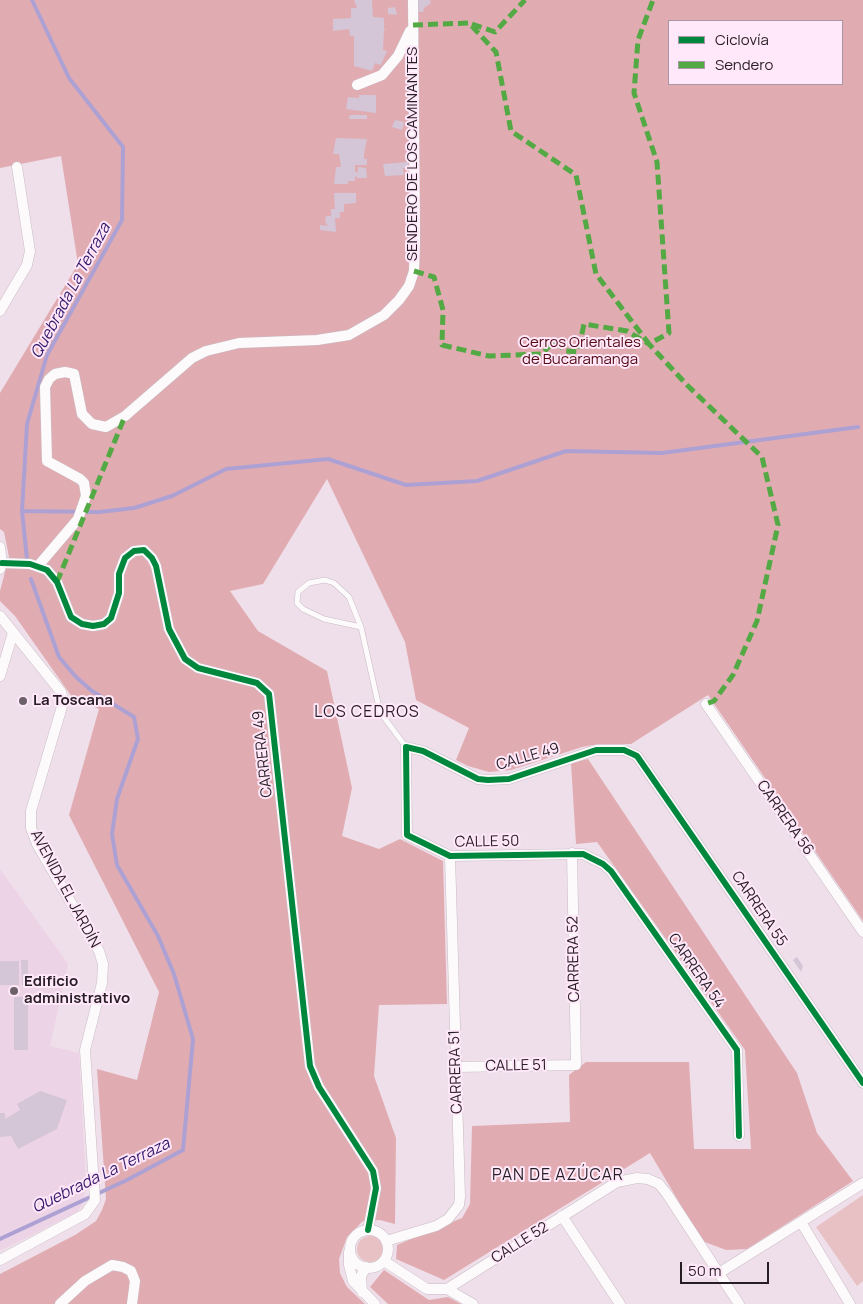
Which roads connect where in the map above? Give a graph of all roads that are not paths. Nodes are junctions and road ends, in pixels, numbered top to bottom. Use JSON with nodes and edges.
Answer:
{"nodes":[{"id":1,"x":413,"y":0,"type":"edge"},
{"id":2,"x":413,"y":25,"type":"junction"},
{"id":3,"x":357,"y":85,"type":"dead end"},
{"id":4,"x":17,"y":167,"type":"dead end"},
{"id":5,"x":0,"y":311,"type":"edge"},
{"id":6,"x":0,"y":547,"type":"edge"},
{"id":7,"x":1,"y":566,"type":"edge"},
{"id":8,"x":38,"y":566,"type":"junction"},
{"id":9,"x":0,"y":616,"type":"edge"},
{"id":10,"x":361,"y":628,"type":"junction"},
{"id":11,"x":13,"y":632,"type":"junction"},
{"id":12,"x":0,"y":676,"type":"edge"},
{"id":13,"x":706,"y":704,"type":"dead end"},
{"id":14,"x":406,"y":747,"type":"junction"},
{"id":15,"x":632,"y":753,"type":"joint"},
{"id":16,"x":572,"y":853,"type":"junction"},
{"id":17,"x":450,"y":856,"type":"junction"},
{"id":18,"x":863,"y":932,"type":"edge"},
{"id":19,"x":576,"y":1065,"type":"joint"},
{"id":20,"x":456,"y":1067,"type":"junction"},
{"id":21,"x":863,"y":1083,"type":"edge"},
{"id":22,"x":739,"y":1136,"type":"dead end"},
{"id":23,"x":863,"y":1182,"type":"edge"},
{"id":24,"x":562,"y":1216,"type":"junction"},
{"id":25,"x":801,"y":1222,"type":"junction"},
{"id":26,"x":368,"y":1230,"type":"junction"},
{"id":27,"x":386,"y":1241,"type":"junction"},
{"id":28,"x":350,"y":1249,"type":"junction"},
{"id":29,"x":0,"y":1260,"type":"edge"},
{"id":30,"x":384,"y":1261,"type":"junction"},
{"id":31,"x":366,"y":1267,"type":"junction"},
{"id":32,"x":719,"y":1273,"type":"junction"},
{"id":33,"x":447,"y":1289,"type":"junction"},
{"id":34,"x":362,"y":1292,"type":"junction"},
{"id":35,"x":60,"y":1304,"type":"edge"},
{"id":36,"x":132,"y":1304,"type":"edge"},
{"id":37,"x":375,"y":1304,"type":"edge"},
{"id":38,"x":473,"y":1304,"type":"edge"},
{"id":39,"x":620,"y":1304,"type":"edge"},
{"id":40,"x":739,"y":1304,"type":"edge"},
{"id":41,"x":850,"y":1304,"type":"edge"}],
"edges":[{"from":1,"to":2,"type":"street"},
{"from":2,"to":3,"type":"street"},
{"from":2,"to":8,"type":"street","name":"SENDERO DE LOS CAMINANTES"},
{"from":4,"to":5,"type":"street"},
{"from":6,"to":7,"type":"street"},
{"from":7,"to":8,"type":"street"},
{"from":8,"to":26,"type":"street","name":"CARRERA 49"},
{"from":9,"to":11,"type":"street","name":"AVENIDA EL JARDÍN"},
{"from":10,"to":10,"type":"lane"},
{"from":10,"to":14,"type":"lane"},
{"from":11,"to":12,"type":"street"},
{"from":11,"to":29,"type":"street","name":"AVENIDA EL JARDÍN"},
{"from":13,"to":18,"type":"street","name":"CARRERA 56"},
{"from":14,"to":15,"type":"street","name":"CALLE 49"},
{"from":14,"to":17,"type":"street","name":"CALLE 50"},
{"from":15,"to":21,"type":"street","name":"CARRERA 55"},
{"from":16,"to":17,"type":"street","name":"CALLE 50"},
{"from":16,"to":19,"type":"street","name":"CARRERA 52"},
{"from":16,"to":22,"type":"street","name":"CARRERA 54"},
{"from":17,"to":20,"type":"street","name":"CARRERA 51"},
{"from":19,"to":20,"type":"street","name":"CALLE 51"},
{"from":20,"to":27,"type":"street","name":"CARRERA 51"},
{"from":23,"to":25,"type":"street"},
{"from":24,"to":32,"type":"street","name":"CALLE 52"},
{"from":24,"to":33,"type":"street","name":"CALLE 52"},
{"from":24,"to":39,"type":"street"},
{"from":25,"to":32,"type":"street"},
{"from":25,"to":41,"type":"street"},
{"from":26,"to":27,"type":"street"},
{"from":26,"to":28,"type":"street"},
{"from":27,"to":30,"type":"street"},
{"from":28,"to":31,"type":"street"},
{"from":28,"to":34,"type":"street"},
{"from":30,"to":31,"type":"street"},
{"from":30,"to":33,"type":"street"},
{"from":31,"to":34,"type":"street"},
{"from":32,"to":40,"type":"street"},
{"from":33,"to":38,"type":"street"},
{"from":34,"to":37,"type":"street"},
{"from":35,"to":36,"type":"street"}]}
